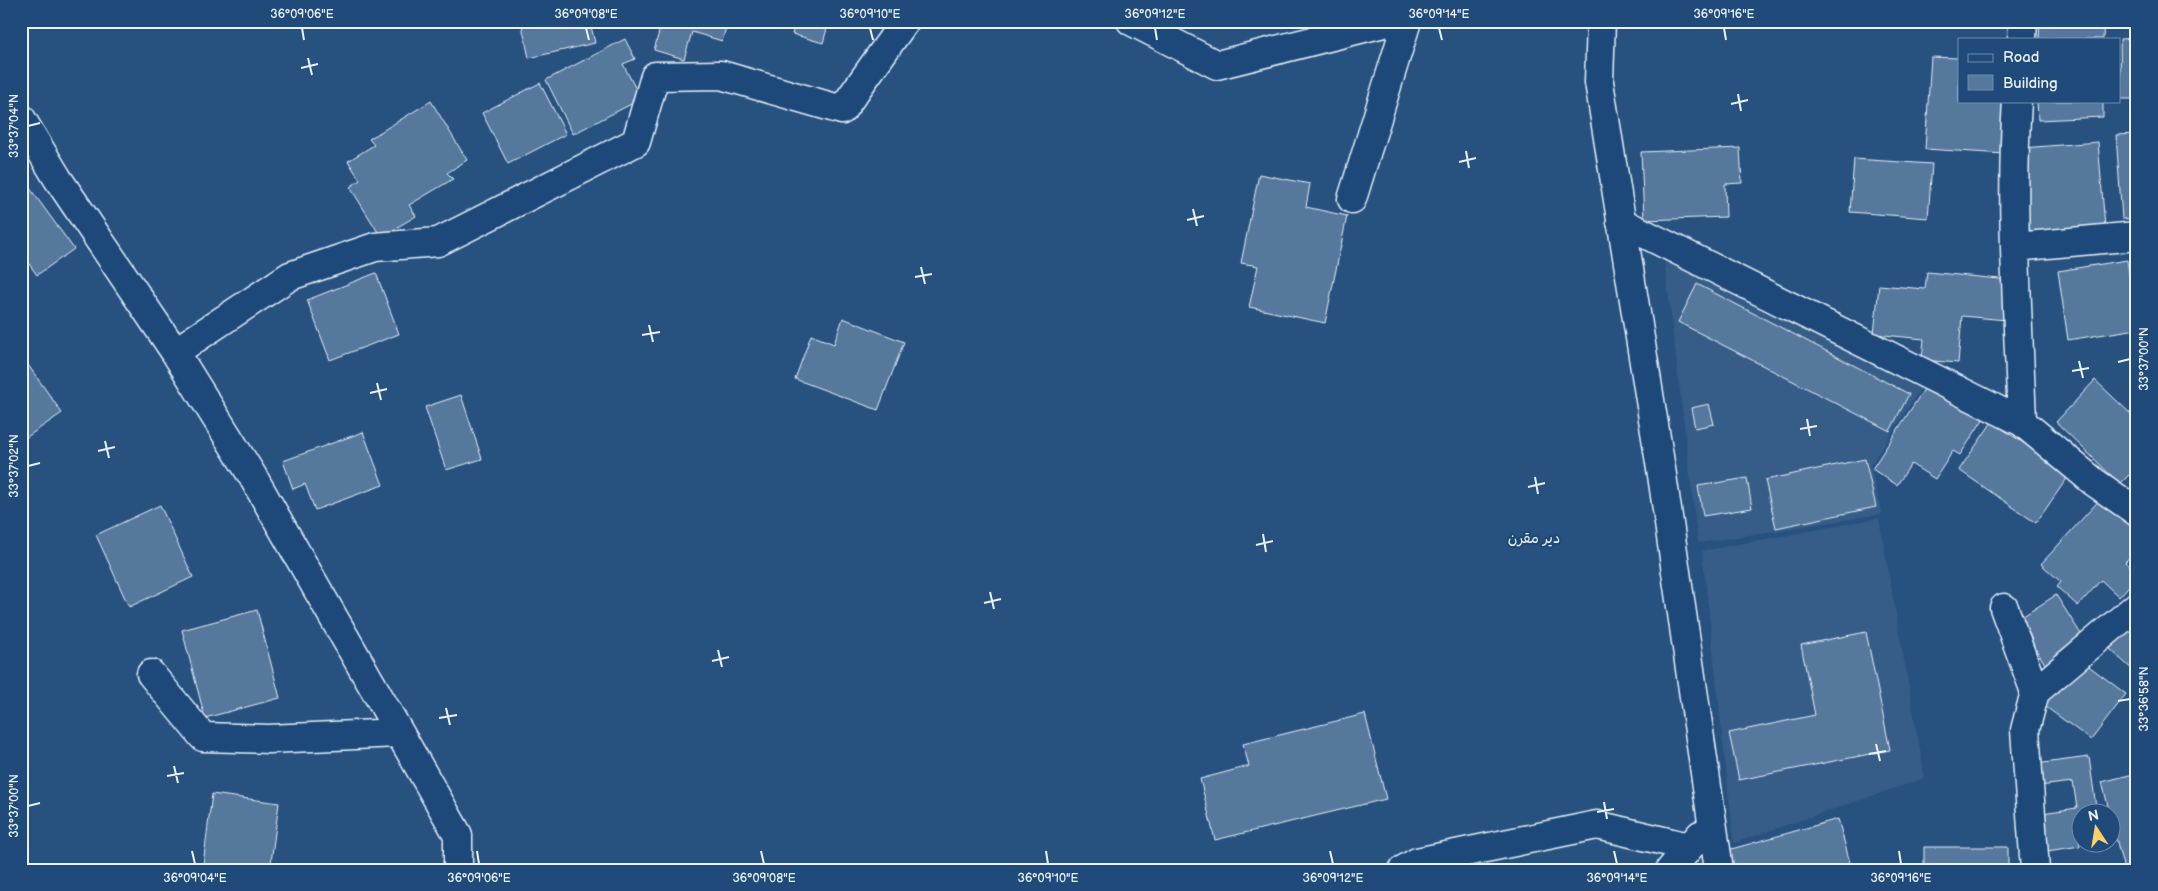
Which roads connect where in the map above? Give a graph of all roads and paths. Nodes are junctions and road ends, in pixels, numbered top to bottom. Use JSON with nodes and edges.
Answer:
{"nodes":[{"id":1,"x":905,"y":21,"type":"edge"},
{"id":2,"x":1131,"y":21,"type":"edge"},
{"id":3,"x":1392,"y":21,"type":"edge"},
{"id":4,"x":1407,"y":21,"type":"edge"},
{"id":5,"x":1601,"y":21,"type":"edge"},
{"id":6,"x":2023,"y":21,"type":"edge"},
{"id":7,"x":2022,"y":38,"type":"edge"},
{"id":8,"x":2017,"y":102,"type":"edge"},
{"id":9,"x":21,"y":118,"type":"edge"},
{"id":10,"x":1352,"y":199,"type":"dead end"},
{"id":11,"x":1622,"y":222,"type":"junction"},
{"id":12,"x":2137,"y":236,"type":"edge"},
{"id":13,"x":2015,"y":247,"type":"junction"},
{"id":14,"x":175,"y":352,"type":"junction"},
{"id":15,"x":2022,"y":422,"type":"junction"},
{"id":16,"x":2137,"y":512,"type":"edge"},
{"id":17,"x":2137,"y":606,"type":"edge"},
{"id":18,"x":2004,"y":608,"type":"dead end"},
{"id":19,"x":151,"y":674,"type":"dead end"},
{"id":20,"x":2035,"y":692,"type":"junction"},
{"id":21,"x":398,"y":732,"type":"junction"},
{"id":22,"x":1712,"y":820,"type":"junction"},
{"id":23,"x":1689,"y":847,"type":"junction"},
{"id":24,"x":458,"y":870,"type":"edge"},
{"id":25,"x":1403,"y":870,"type":"edge"},
{"id":26,"x":1670,"y":870,"type":"edge"},
{"id":27,"x":1719,"y":870,"type":"edge"},
{"id":28,"x":2035,"y":870,"type":"edge"}],
"edges":[{"from":1,"to":14,"type":"street"},
{"from":2,"to":3,"type":"street"},
{"from":4,"to":10,"type":"street"},
{"from":5,"to":11,"type":"street"},
{"from":6,"to":7,"type":"street"},
{"from":8,"to":13,"type":"street"},
{"from":9,"to":14,"type":"street"},
{"from":11,"to":15,"type":"street"},
{"from":11,"to":22,"type":"street"},
{"from":12,"to":13,"type":"street"},
{"from":13,"to":15,"type":"street"},
{"from":14,"to":21,"type":"street"},
{"from":15,"to":16,"type":"street"},
{"from":17,"to":20,"type":"street"},
{"from":18,"to":20,"type":"street"},
{"from":19,"to":21,"type":"street"},
{"from":20,"to":28,"type":"street"},
{"from":21,"to":24,"type":"street"},
{"from":22,"to":23,"type":"street"},
{"from":22,"to":27,"type":"street"},
{"from":23,"to":25,"type":"street"},
{"from":23,"to":26,"type":"street"}]}
